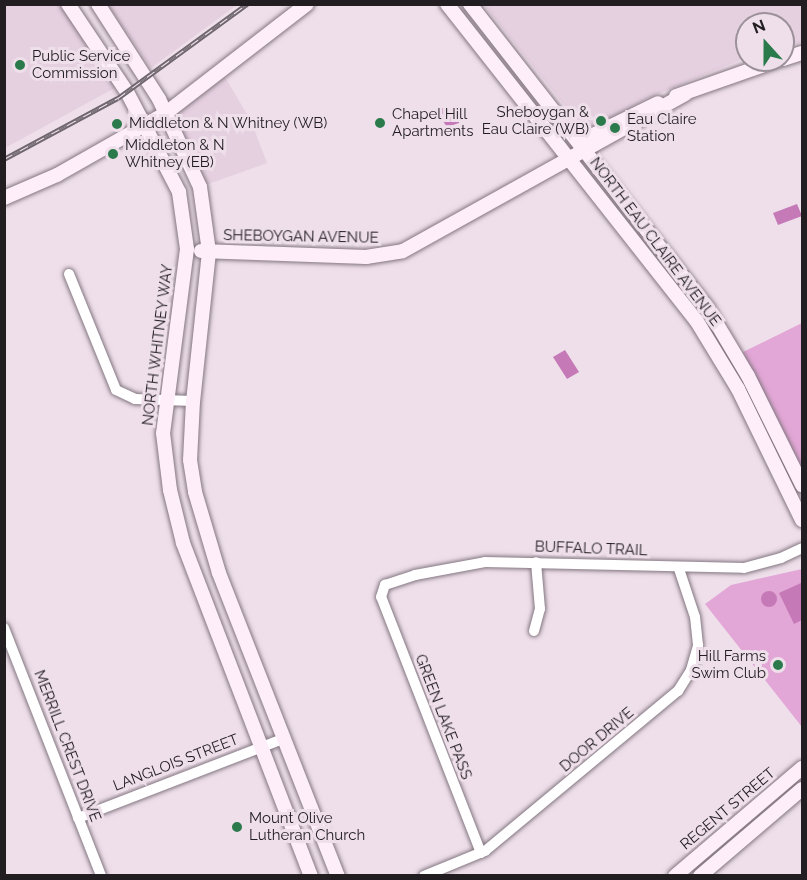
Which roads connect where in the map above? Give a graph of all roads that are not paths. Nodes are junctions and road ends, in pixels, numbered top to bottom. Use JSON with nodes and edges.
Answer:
{"nodes":[{"id":1,"x":68,"y":4,"type":"edge"},
{"id":2,"x":98,"y":4,"type":"edge"},
{"id":3,"x":307,"y":4,"type":"edge"},
{"id":4,"x":447,"y":4,"type":"edge"},
{"id":5,"x":470,"y":4,"type":"edge"},
{"id":6,"x":745,"y":72,"type":"edge"},
{"id":7,"x":166,"y":113,"type":"junction"},
{"id":8,"x":146,"y":125,"type":"junction"},
{"id":9,"x":584,"y":147,"type":"junction"},
{"id":10,"x":569,"y":155,"type":"junction"},
{"id":11,"x":4,"y":198,"type":"edge"},
{"id":12,"x":187,"y":249,"type":"junction"},
{"id":13,"x":208,"y":252,"type":"junction"},
{"id":14,"x":69,"y":274,"type":"dead end"},
{"id":15,"x":167,"y":398,"type":"junction"},
{"id":16,"x":193,"y":401,"type":"junction"},
{"id":17,"x":802,"y":485,"type":"edge"},
{"id":18,"x":802,"y":520,"type":"edge"},
{"id":19,"x":802,"y":548,"type":"edge"},
{"id":20,"x":536,"y":562,"type":"junction"},
{"id":21,"x":679,"y":569,"type":"junction"},
{"id":22,"x":380,"y":590,"type":"joint"},
{"id":23,"x":4,"y":628,"type":"edge"},
{"id":24,"x":534,"y":631,"type":"dead end"},
{"id":25,"x":285,"y":738,"type":"junction"},
{"id":26,"x":261,"y":746,"type":"junction"},
{"id":27,"x":802,"y":768,"type":"edge"},
{"id":28,"x":802,"y":789,"type":"edge"},
{"id":29,"x":78,"y":818,"type":"junction"},
{"id":30,"x":481,"y":853,"type":"junction"},
{"id":31,"x":101,"y":876,"type":"edge"},
{"id":32,"x":311,"y":876,"type":"edge"},
{"id":33,"x":338,"y":876,"type":"edge"},
{"id":34,"x":424,"y":876,"type":"edge"},
{"id":35,"x":675,"y":876,"type":"edge"},
{"id":36,"x":700,"y":876,"type":"edge"}],
"edges":[{"from":1,"to":8,"type":"street","name":"NORTH WHITNEY WAY"},
{"from":2,"to":7,"type":"street"},
{"from":3,"to":7,"type":"street"},
{"from":4,"to":10,"type":"street","name":"NORTH EAU CLAIRE AVENUE"},
{"from":5,"to":9,"type":"street","name":"NORTH EAU CLAIRE AVENUE"},
{"from":6,"to":9,"type":"street"},
{"from":7,"to":8,"type":"street"},
{"from":7,"to":13,"type":"street"},
{"from":8,"to":11,"type":"street"},
{"from":8,"to":12,"type":"street","name":"NORTH WHITNEY WAY"},
{"from":9,"to":10,"type":"street","name":"SHEBOYGAN AVENUE"},
{"from":9,"to":17,"type":"street","name":"NORTH EAU CLAIRE AVENUE"},
{"from":10,"to":13,"type":"street","name":"SHEBOYGAN AVENUE"},
{"from":10,"to":18,"type":"street","name":"NORTH EAU CLAIRE AVENUE"},
{"from":12,"to":13,"type":"street","name":"SHEBOYGAN AVENUE"},
{"from":12,"to":15,"type":"street","name":"NORTH WHITNEY WAY"},
{"from":13,"to":16,"type":"street"},
{"from":14,"to":15,"type":"street"},
{"from":15,"to":16,"type":"street"},
{"from":15,"to":26,"type":"street","name":"NORTH WHITNEY WAY"},
{"from":16,"to":25,"type":"street"},
{"from":19,"to":21,"type":"street","name":"BUFFALO TRAIL"},
{"from":20,"to":21,"type":"street","name":"BUFFALO TRAIL"},
{"from":20,"to":22,"type":"street","name":"BUFFALO TRAIL"},
{"from":20,"to":24,"type":"street"},
{"from":21,"to":30,"type":"street","name":"DOOR DRIVE"},
{"from":22,"to":30,"type":"street","name":"GREEN LAKE PASS"},
{"from":23,"to":29,"type":"street","name":"MERRILL CREST DRIVE"},
{"from":25,"to":26,"type":"street","name":"LANGLOIS STREET"},
{"from":25,"to":33,"type":"street"},
{"from":26,"to":29,"type":"street","name":"LANGLOIS STREET"},
{"from":26,"to":32,"type":"street","name":"NORTH WHITNEY WAY"},
{"from":27,"to":35,"type":"street","name":"REGENT STREET"},
{"from":28,"to":36,"type":"street"},
{"from":29,"to":31,"type":"street","name":"MERRILL CREST DRIVE"},
{"from":30,"to":34,"type":"street","name":"DOOR DRIVE"}]}
